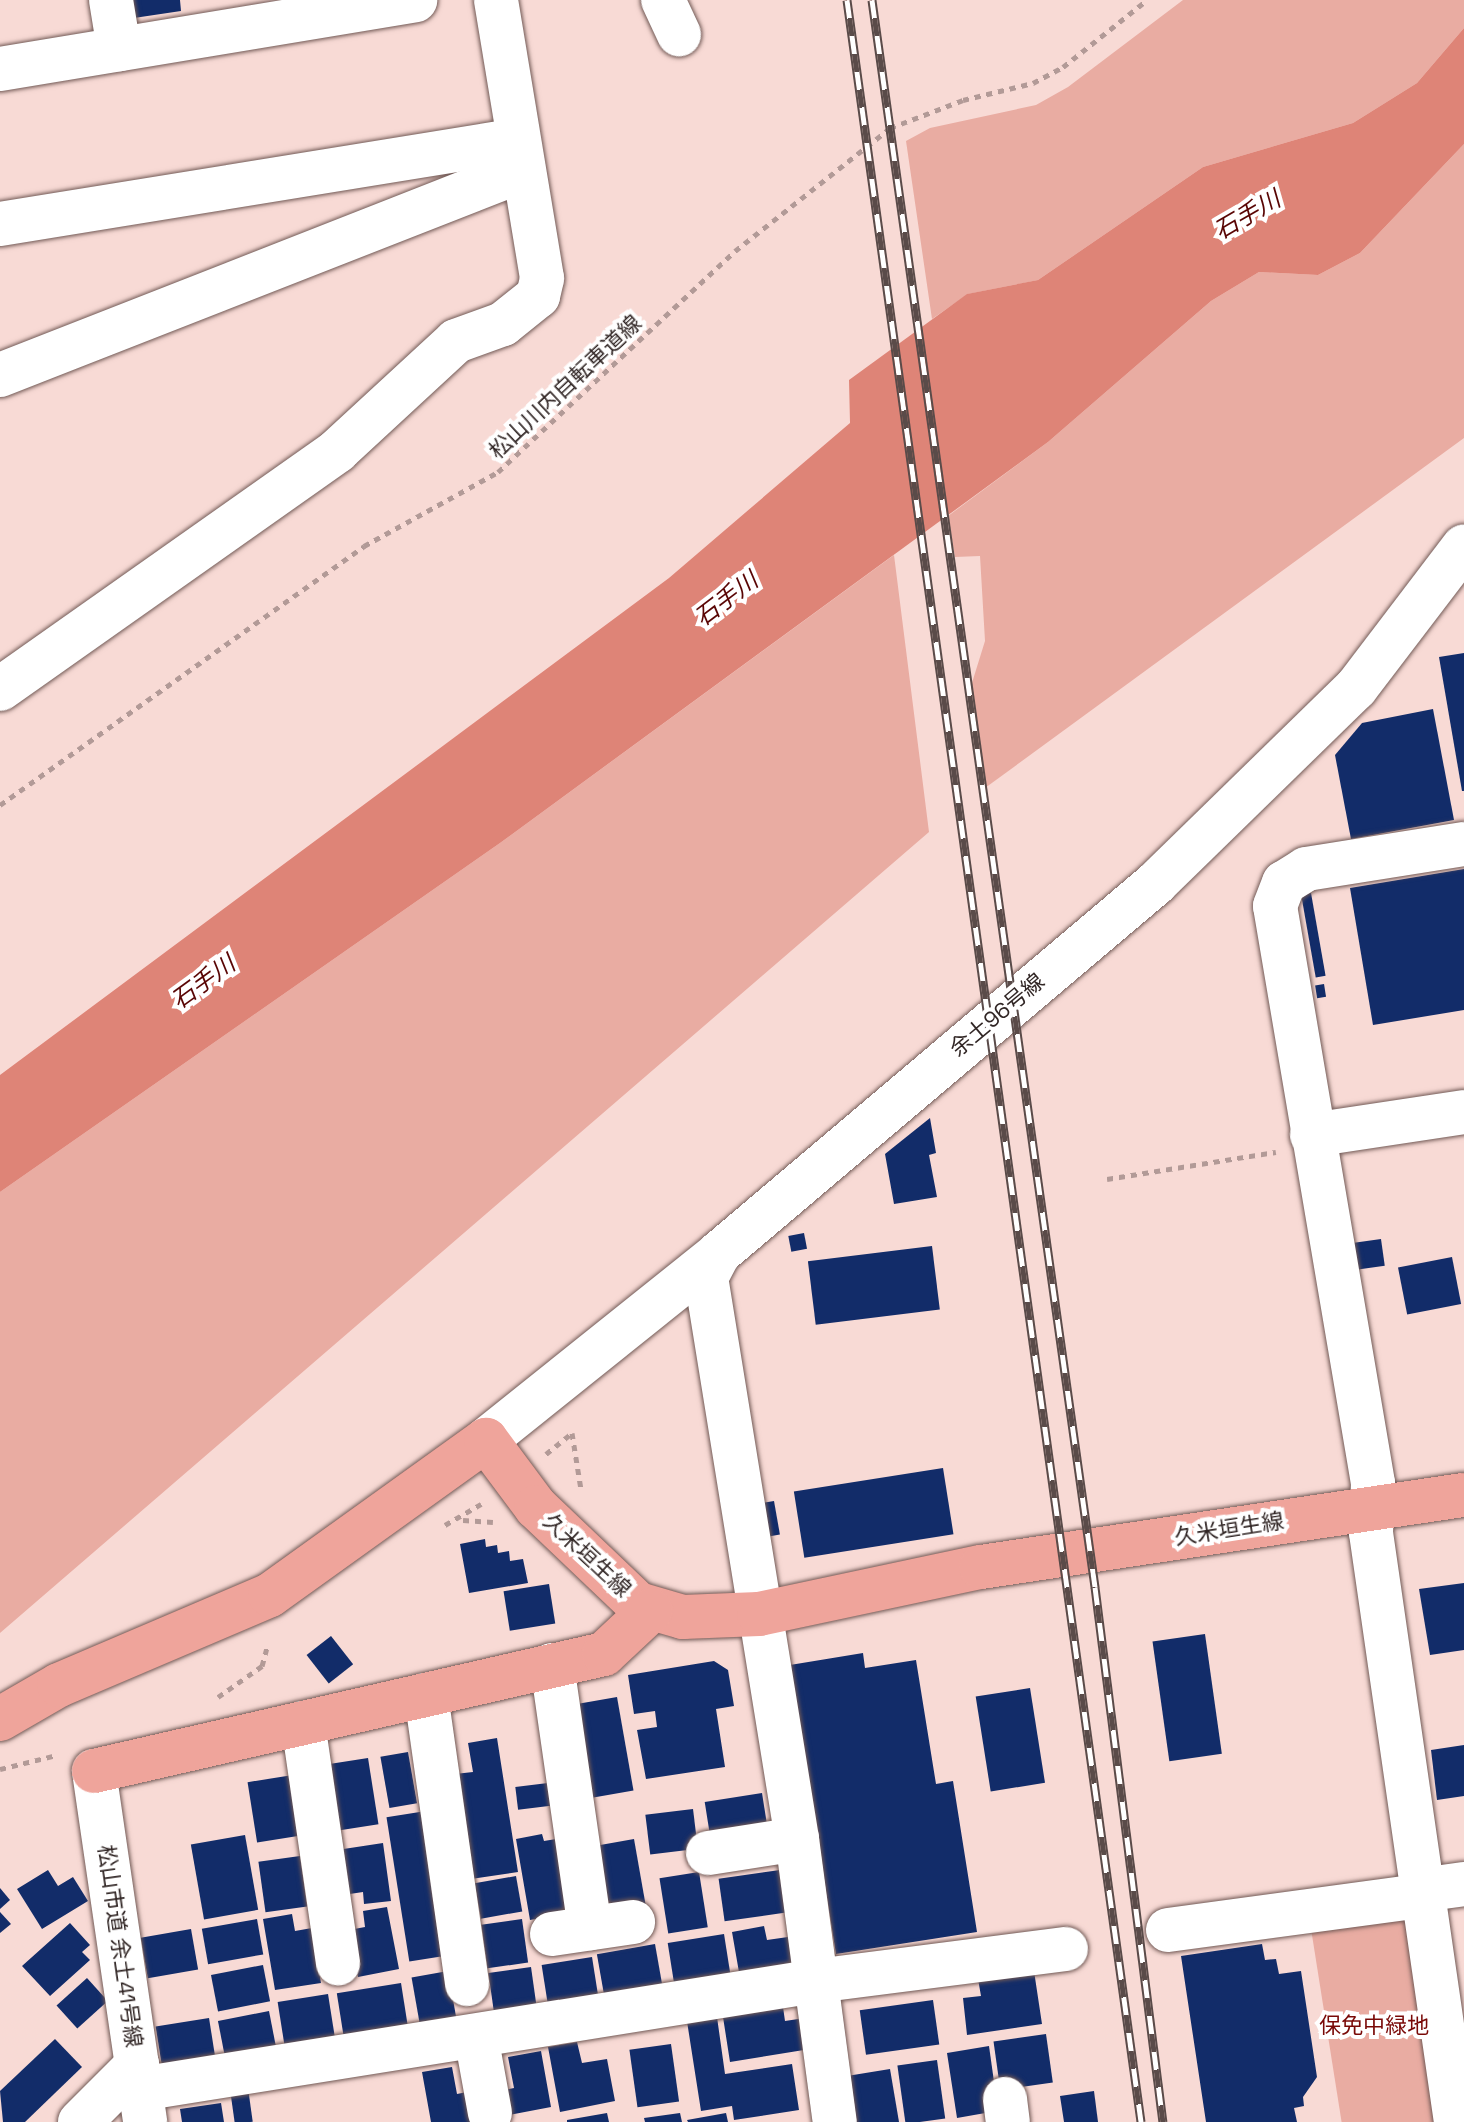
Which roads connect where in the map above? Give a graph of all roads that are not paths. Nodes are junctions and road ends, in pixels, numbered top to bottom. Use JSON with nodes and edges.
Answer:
{"nodes":[{"id":1,"x":111,"y":0,"type":"edge"},
{"id":2,"x":415,"y":0,"type":"edge"},
{"id":3,"x":496,"y":0,"type":"edge"},
{"id":4,"x":251,"y":14,"type":"edge"},
{"id":5,"x":119,"y":49,"type":"junction"},
{"id":6,"x":0,"y":69,"type":"edge"},
{"id":7,"x":521,"y":155,"type":"junction"},
{"id":8,"x":0,"y":224,"type":"edge"},
{"id":9,"x":0,"y":375,"type":"edge"},
{"id":10,"x":1464,"y":546,"type":"edge"},
{"id":11,"x":0,"y":689,"type":"edge"},
{"id":12,"x":1464,"y":844,"type":"edge"},
{"id":13,"x":1464,"y":1112,"type":"edge"},
{"id":14,"x":1314,"y":1140,"type":"junction"},
{"id":15,"x":719,"y":1253,"type":"junction"},
{"id":16,"x":486,"y":1440,"type":"junction"},
{"id":17,"x":1464,"y":1495,"type":"edge"},
{"id":18,"x":1372,"y":1508,"type":"junction"},
{"id":19,"x":651,"y":1610,"type":"junction"},
{"id":20,"x":759,"y":1614,"type":"junction"},
{"id":21,"x":552,"y":1665,"type":"junction"},
{"id":22,"x":426,"y":1695,"type":"junction"},
{"id":23,"x":0,"y":1719,"type":"edge"},
{"id":24,"x":303,"y":1723,"type":"junction"},
{"id":25,"x":94,"y":1771,"type":"joint"},
{"id":26,"x":797,"y":1839,"type":"junction"},
{"id":27,"x":708,"y":1853,"type":"dead end"},
{"id":28,"x":1464,"y":1884,"type":"edge"},
{"id":29,"x":1421,"y":1893,"type":"junction"},
{"id":30,"x":633,"y":1922,"type":"dead end"},
{"id":31,"x":1168,"y":1930,"type":"dead end"},
{"id":32,"x":1066,"y":1949,"type":"dead end"},
{"id":33,"x":338,"y":1963,"type":"dead end"},
{"id":34,"x":816,"y":1981,"type":"junction"},
{"id":35,"x":467,"y":1984,"type":"dead end"},
{"id":36,"x":476,"y":2036,"type":"junction"},
{"id":37,"x":141,"y":2092,"type":"edge"},
{"id":38,"x":490,"y":2113,"type":"dead end"},
{"id":39,"x":80,"y":2122,"type":"edge"},
{"id":40,"x":835,"y":2122,"type":"edge"},
{"id":41,"x":1456,"y":2122,"type":"edge"}],
"edges":[{"from":1,"to":5,"type":"street"},
{"from":2,"to":4,"type":"street"},
{"from":3,"to":7,"type":"street"},
{"from":4,"to":5,"type":"street"},
{"from":5,"to":6,"type":"street"},
{"from":7,"to":8,"type":"street"},
{"from":7,"to":9,"type":"street"},
{"from":7,"to":11,"type":"street"},
{"from":10,"to":15,"type":"street","name":"余土96号線"},
{"from":12,"to":14,"type":"street"},
{"from":13,"to":14,"type":"street"},
{"from":14,"to":18,"type":"street"},
{"from":15,"to":16,"type":"street","name":"余土96号線"},
{"from":15,"to":20,"type":"street"},
{"from":16,"to":19,"type":"main road","name":"久米垣生線"},
{"from":16,"to":23,"type":"main road"},
{"from":17,"to":18,"type":"main road","name":"久米垣生線"},
{"from":18,"to":20,"type":"main road","name":"久米垣生線"},
{"from":18,"to":29,"type":"street"},
{"from":19,"to":20,"type":"main road","name":"久米垣生線"},
{"from":19,"to":21,"type":"main road"},
{"from":20,"to":26,"type":"street"},
{"from":21,"to":22,"type":"main road"},
{"from":21,"to":30,"type":"street"},
{"from":22,"to":24,"type":"main road"},
{"from":22,"to":35,"type":"street"},
{"from":24,"to":25,"type":"main road"},
{"from":24,"to":33,"type":"street"},
{"from":25,"to":37,"type":"street","name":"松山市道 余土41号線"},
{"from":26,"to":27,"type":"street"},
{"from":26,"to":34,"type":"street"},
{"from":28,"to":29,"type":"street"},
{"from":29,"to":31,"type":"street"},
{"from":29,"to":41,"type":"street"},
{"from":32,"to":34,"type":"street"},
{"from":34,"to":36,"type":"street"},
{"from":34,"to":40,"type":"street"},
{"from":36,"to":37,"type":"street"},
{"from":36,"to":38,"type":"street"},
{"from":37,"to":39,"type":"street"}]}
